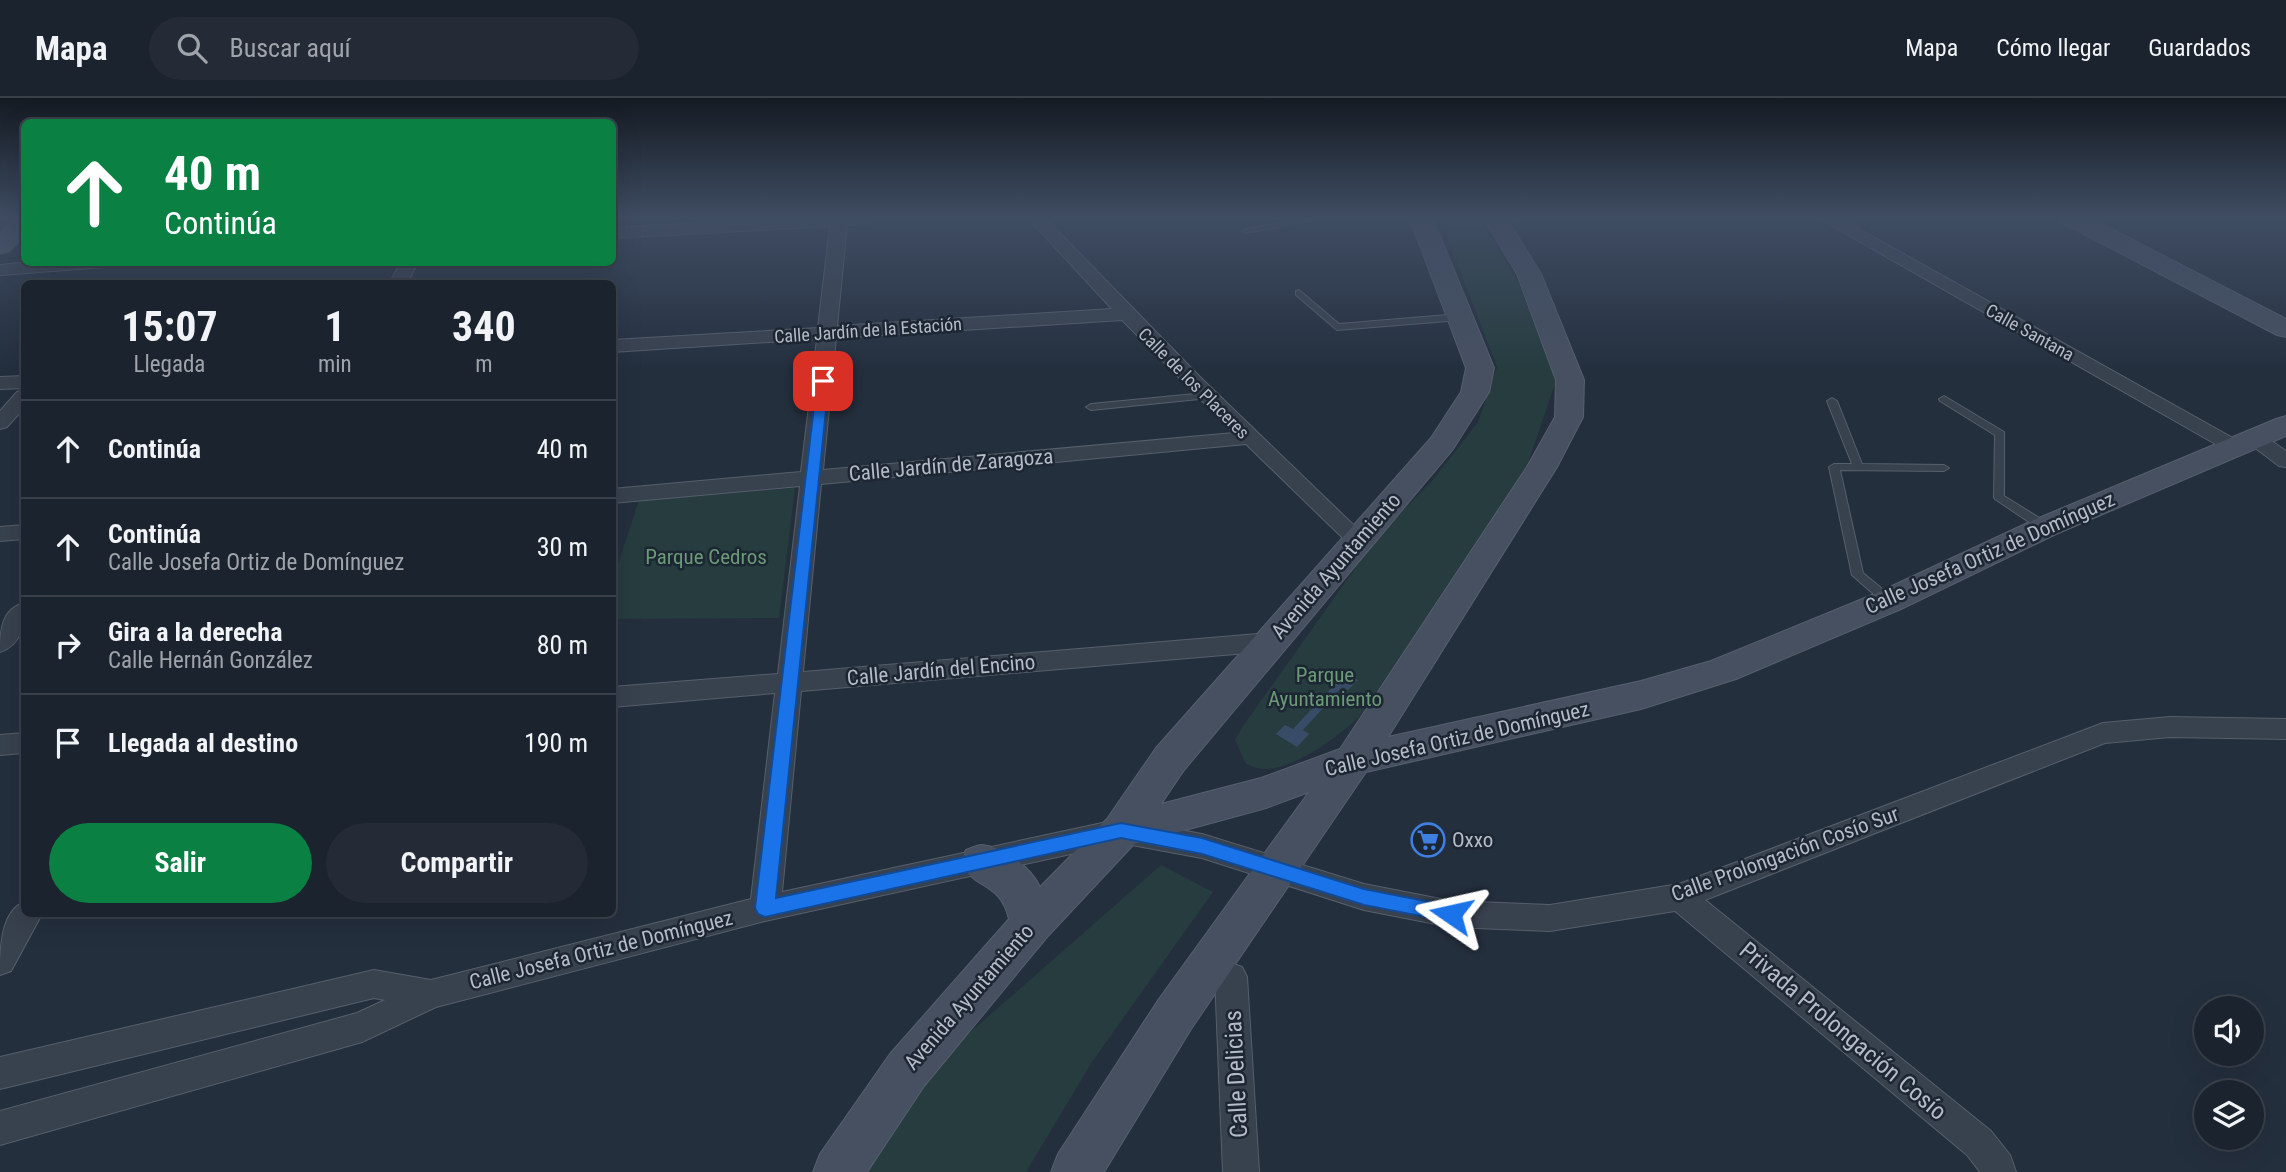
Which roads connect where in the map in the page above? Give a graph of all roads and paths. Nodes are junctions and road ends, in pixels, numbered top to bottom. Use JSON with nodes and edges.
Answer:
{"nodes":[{"id":1,"x":835,"y":269,"type":"edge"},
{"id":2,"x":1083,"y":269,"type":"edge"},
{"id":3,"x":1441,"y":269,"type":"edge"},
{"id":4,"x":1527,"y":269,"type":"edge"},
{"id":5,"x":1922,"y":269,"type":"edge"},
{"id":6,"x":2170,"y":269,"type":"edge"},
{"id":7,"x":2203,"y":269,"type":"edge"},
{"id":8,"x":1299,"y":293,"type":"dead end"},
{"id":9,"x":2286,"y":312,"type":"edge"},
{"id":10,"x":1124,"y":314,"type":"junction"},
{"id":11,"x":1460,"y":317,"type":"junction"},
{"id":12,"x":2286,"y":329,"type":"edge"},
{"id":13,"x":829,"y":332,"type":"junction"},
{"id":14,"x":616,"y":346,"type":"edge"},
{"id":15,"x":21,"y":382,"type":"edge"},
{"id":16,"x":0,"y":383,"type":"edge"},
{"id":17,"x":1206,"y":396,"type":"junction"},
{"id":18,"x":21,"y":399,"type":"edge"},
{"id":19,"x":1944,"y":399,"type":"dead end"},
{"id":20,"x":1832,"y":401,"type":"dead end"},
{"id":21,"x":1091,"y":407,"type":"dead end"},
{"id":22,"x":0,"y":423,"type":"edge"},
{"id":23,"x":2286,"y":425,"type":"edge"},
{"id":24,"x":1248,"y":438,"type":"junction"},
{"id":25,"x":2243,"y":441,"type":"junction"},
{"id":26,"x":2286,"y":461,"type":"edge"},
{"id":27,"x":1858,"y":466,"type":"junction"},
{"id":28,"x":1944,"y":468,"type":"dead end"},
{"id":29,"x":811,"y":478,"type":"junction"},
{"id":30,"x":616,"y":496,"type":"edge"},
{"id":31,"x":2034,"y":520,"type":"junction"},
{"id":32,"x":21,"y":532,"type":"edge"},
{"id":33,"x":0,"y":534,"type":"edge"},
{"id":34,"x":1357,"y":539,"type":"junction"},
{"id":35,"x":1889,"y":601,"type":"junction"},
{"id":36,"x":21,"y":615,"type":"edge"},
{"id":37,"x":1270,"y":642,"type":"junction"},
{"id":38,"x":0,"y":643,"type":"edge"},
{"id":39,"x":789,"y":683,"type":"junction"},
{"id":40,"x":616,"y":697,"type":"edge"},
{"id":41,"x":2286,"y":729,"type":"edge"},
{"id":42,"x":21,"y":743,"type":"edge"},
{"id":43,"x":0,"y":745,"type":"edge"},
{"id":44,"x":1354,"y":759,"type":"junction"},
{"id":45,"x":1121,"y":831,"type":"junction"},
{"id":46,"x":981,"y":862,"type":"junction"},
{"id":47,"x":1276,"y":869,"type":"junction"},
{"id":48,"x":1680,"y":897,"type":"junction"},
{"id":49,"x":765,"y":908,"type":"junction"},
{"id":50,"x":25,"y":917,"type":"edge"},
{"id":51,"x":1032,"y":924,"type":"junction"},
{"id":52,"x":0,"y":961,"type":"edge"},
{"id":53,"x":1231,"y":977,"type":"dead end"},
{"id":54,"x":431,"y":994,"type":"junction"},
{"id":55,"x":0,"y":1073,"type":"edge"},
{"id":56,"x":0,"y":1128,"type":"edge"},
{"id":57,"x":838,"y":1172,"type":"edge"},
{"id":58,"x":1076,"y":1172,"type":"edge"},
{"id":59,"x":1241,"y":1172,"type":"edge"},
{"id":60,"x":1998,"y":1172,"type":"edge"}],
"edges":[{"from":1,"to":13,"type":"street"},
{"from":2,"to":10,"type":"street","name":"Calle de los Placeres"},
{"from":3,"to":11,"type":"main road","name":"Avenida Ayuntamiento"},
{"from":4,"to":44,"type":"main road"},
{"from":5,"to":25,"type":"street","name":"Calle Santana"},
{"from":6,"to":12,"type":"main road"},
{"from":7,"to":9,"type":"main road"},
{"from":8,"to":11,"type":"lane"},
{"from":10,"to":13,"type":"street","name":"Calle Jardín de la Estación"},
{"from":10,"to":17,"type":"street","name":"Calle de los Placeres"},
{"from":11,"to":34,"type":"main road","name":"Avenida Ayuntamiento"},
{"from":13,"to":14,"type":"street","name":"Calle Jardín de la Estación"},
{"from":13,"to":29,"type":"street"},
{"from":15,"to":16,"type":"street"},
{"from":17,"to":21,"type":"lane"},
{"from":17,"to":24,"type":"street","name":"Calle de los Placeres"},
{"from":18,"to":22,"type":"street"},
{"from":19,"to":31,"type":"lane"},
{"from":20,"to":27,"type":"lane"},
{"from":23,"to":25,"type":"main road","name":"Calle Josefa Ortiz de Domínguez"},
{"from":24,"to":29,"type":"street","name":"Calle Jardín de Zaragoza"},
{"from":24,"to":34,"type":"street","name":"Calle de los Placeres"},
{"from":25,"to":26,"type":"street","name":"Calle Santana"},
{"from":25,"to":31,"type":"main road","name":"Calle Josefa Ortiz de Domínguez"},
{"from":27,"to":28,"type":"lane"},
{"from":27,"to":35,"type":"lane"},
{"from":29,"to":30,"type":"street","name":"Calle Jardín de Zaragoza"},
{"from":29,"to":39,"type":"street"},
{"from":31,"to":35,"type":"main road","name":"Calle Josefa Ortiz de Domínguez"},
{"from":32,"to":33,"type":"street"},
{"from":34,"to":37,"type":"main road","name":"Avenida Ayuntamiento"},
{"from":35,"to":44,"type":"main road","name":"Calle Josefa Ortiz de Domínguez"},
{"from":36,"to":38,"type":"street"},
{"from":37,"to":39,"type":"street","name":"Calle Jardín del Encino"},
{"from":37,"to":45,"type":"main road","name":"Avenida Ayuntamiento"},
{"from":39,"to":40,"type":"street","name":"Calle Jardín del Encino"},
{"from":39,"to":49,"type":"street"},
{"from":41,"to":48,"type":"street","name":"Calle Prolongación Cosío Sur"},
{"from":42,"to":43,"type":"street"},
{"from":44,"to":45,"type":"main road","name":"Calle Josefa Ortiz de Domínguez"},
{"from":44,"to":47,"type":"main road"},
{"from":45,"to":46,"type":"street","name":"Calle Josefa Ortiz de Domínguez"},
{"from":45,"to":47,"type":"street","name":"Calle Prolongación Cosío Sur"},
{"from":45,"to":51,"type":"main road","name":"Avenida Ayuntamiento"},
{"from":46,"to":49,"type":"street","name":"Calle Josefa Ortiz de Domínguez"},
{"from":46,"to":51,"type":"main road"},
{"from":47,"to":48,"type":"street","name":"Calle Prolongación Cosío Sur"},
{"from":47,"to":58,"type":"main road"},
{"from":48,"to":60,"type":"street","name":"Privada Prolongación Cosío"},
{"from":49,"to":54,"type":"street","name":"Calle Josefa Ortiz de Domínguez"},
{"from":50,"to":52,"type":"street"},
{"from":51,"to":57,"type":"main road","name":"Avenida Ayuntamiento"},
{"from":53,"to":59,"type":"street","name":"Calle Delicias"},
{"from":54,"to":55,"type":"street","name":"Calle Josefa Ortiz de Domínguez"},
{"from":54,"to":56,"type":"street","name":"Calle Josefa Ortiz de Domínguez"}]}
